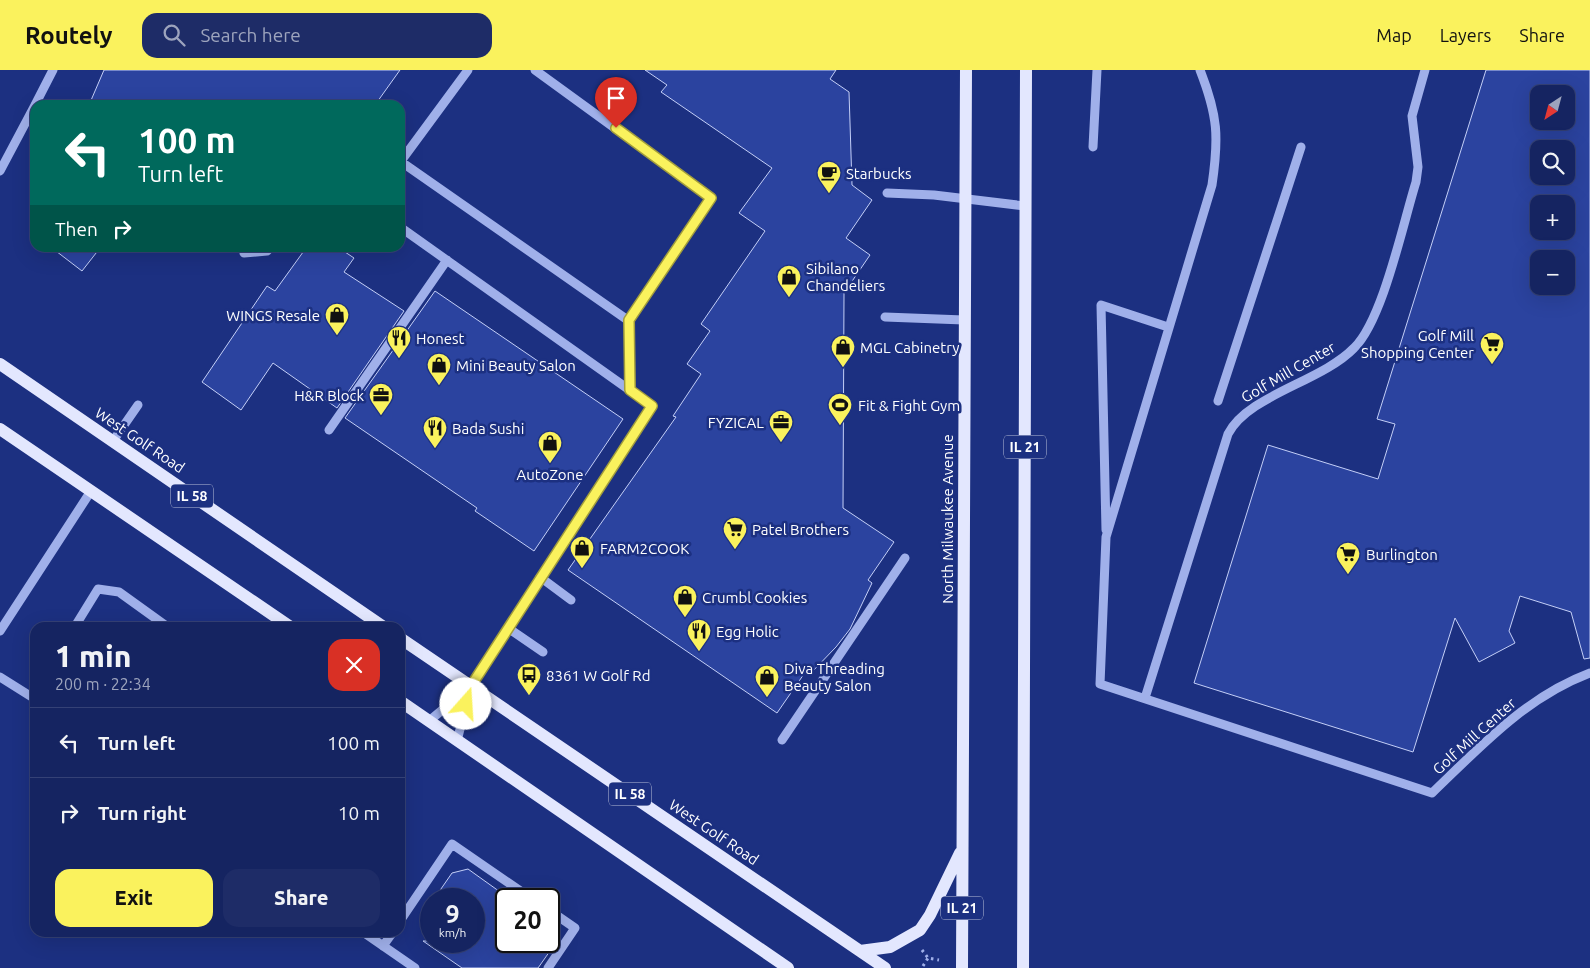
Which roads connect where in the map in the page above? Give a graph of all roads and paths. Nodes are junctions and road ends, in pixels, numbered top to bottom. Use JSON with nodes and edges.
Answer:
{"nodes":[{"id":1,"x":53,"y":70,"type":"edge"},
{"id":2,"x":468,"y":70,"type":"edge"},
{"id":3,"x":535,"y":70,"type":"edge"},
{"id":4,"x":966,"y":70,"type":"edge"},
{"id":5,"x":1026,"y":70,"type":"edge"},
{"id":6,"x":1097,"y":70,"type":"edge"},
{"id":7,"x":1200,"y":70,"type":"edge"},
{"id":8,"x":1425,"y":70,"type":"edge"},
{"id":9,"x":38,"y":100,"type":"edge"},
{"id":10,"x":30,"y":114,"type":"edge"},
{"id":11,"x":1093,"y":147,"type":"dead end"},
{"id":12,"x":1301,"y":147,"type":"dead end"},
{"id":13,"x":405,"y":154,"type":"edge"},
{"id":14,"x":405,"y":164,"type":"edge"},
{"id":15,"x":0,"y":171,"type":"edge"},
{"id":16,"x":887,"y":193,"type":"dead end"},
{"id":17,"x":964,"y":200,"type":"junction"},
{"id":18,"x":1025,"y":206,"type":"junction"},
{"id":19,"x":405,"y":231,"type":"edge"},
{"id":20,"x":256,"y":252,"type":"edge"},
{"id":21,"x":244,"y":253,"type":"dead end"},
{"id":22,"x":447,"y":260,"type":"junction"},
{"id":23,"x":885,"y":317,"type":"dead end"},
{"id":24,"x":629,"y":320,"type":"junction"},
{"id":25,"x":964,"y":320,"type":"junction"},
{"id":26,"x":1168,"y":327,"type":"junction"},
{"id":27,"x":0,"y":364,"type":"edge"},
{"id":28,"x":630,"y":390,"type":"junction"},
{"id":29,"x":1218,"y":401,"type":"dead end"},
{"id":30,"x":138,"y":405,"type":"dead end"},
{"id":31,"x":0,"y":428,"type":"edge"},
{"id":32,"x":329,"y":430,"type":"dead end"},
{"id":33,"x":113,"y":441,"type":"junction"},
{"id":34,"x":91,"y":491,"type":"junction"},
{"id":35,"x":1106,"y":537,"type":"junction"},
{"id":36,"x":905,"y":558,"type":"dead end"},
{"id":37,"x":540,"y":577,"type":"junction"},
{"id":38,"x":571,"y":600,"type":"dead end"},
{"id":39,"x":78,"y":622,"type":"edge"},
{"id":40,"x":161,"y":622,"type":"edge"},
{"id":41,"x":283,"y":622,"type":"edge"},
{"id":42,"x":376,"y":622,"type":"edge"},
{"id":43,"x":508,"y":628,"type":"junction"},
{"id":44,"x":0,"y":631,"type":"edge"},
{"id":45,"x":405,"y":641,"type":"edge"},
{"id":46,"x":543,"y":652,"type":"dead end"},
{"id":47,"x":1590,"y":673,"type":"edge"},
{"id":48,"x":0,"y":677,"type":"edge"},
{"id":49,"x":471,"y":686,"type":"junction"},
{"id":50,"x":30,"y":692,"type":"edge"},
{"id":51,"x":1145,"y":698,"type":"junction"},
{"id":52,"x":405,"y":705,"type":"edge"},
{"id":53,"x":429,"y":722,"type":"junction"},
{"id":54,"x":782,"y":740,"type":"dead end"},
{"id":55,"x":457,"y":741,"type":"junction"},
{"id":56,"x":962,"y":848,"type":"junction"},
{"id":57,"x":516,"y":888,"type":"edge"},
{"id":58,"x":405,"y":914,"type":"edge"},
{"id":59,"x":560,"y":918,"type":"edge"},
{"id":60,"x":370,"y":937,"type":"edge"},
{"id":61,"x":389,"y":937,"type":"edge"},
{"id":62,"x":383,"y":946,"type":"junction"},
{"id":63,"x":922,"y":949,"type":"dead end"},
{"id":64,"x":560,"y":950,"type":"edge"},
{"id":65,"x":860,"y":951,"type":"junction"},
{"id":66,"x":558,"y":953,"type":"edge"},
{"id":67,"x":928,"y":958,"type":"junction"},
{"id":68,"x":939,"y":960,"type":"dead end"},
{"id":69,"x":923,"y":966,"type":"dead end"},
{"id":70,"x":415,"y":968,"type":"edge"},
{"id":71,"x":548,"y":968,"type":"edge"},
{"id":72,"x":788,"y":968,"type":"edge"},
{"id":73,"x":885,"y":968,"type":"edge"},
{"id":74,"x":962,"y":968,"type":"edge"},
{"id":75,"x":1023,"y":968,"type":"edge"}],
"edges":[{"from":1,"to":9,"type":"lane"},
{"from":2,"to":13,"type":"lane"},
{"from":3,"to":24,"type":"lane"},
{"from":4,"to":17,"type":"main road","name":"North Milwaukee Avenue","number":"IL 21"},
{"from":5,"to":18,"type":"main road","number":"IL 21"},
{"from":6,"to":11,"type":"lane"},
{"from":7,"to":26,"type":"lane","name":"Golf Mill Center"},
{"from":8,"to":51,"type":"lane","name":"Golf Mill Center"},
{"from":10,"to":15,"type":"lane"},
{"from":12,"to":29,"type":"lane"},
{"from":14,"to":24,"type":"lane"},
{"from":16,"to":17,"type":"lane"},
{"from":17,"to":18,"type":"lane"},
{"from":17,"to":25,"type":"main road","name":"North Milwaukee Avenue","number":"IL 21"},
{"from":18,"to":75,"type":"main road","number":"IL 21"},
{"from":19,"to":22,"type":"lane"},
{"from":20,"to":21,"type":"lane"},
{"from":22,"to":28,"type":"lane"},
{"from":22,"to":32,"type":"lane"},
{"from":23,"to":25,"type":"lane"},
{"from":24,"to":28,"type":"lane"},
{"from":25,"to":56,"type":"main road","name":"North Milwaukee Avenue","number":"IL 21"},
{"from":26,"to":35,"type":"lane","name":"Golf Mill Center"},
{"from":26,"to":35,"type":"lane"},
{"from":27,"to":33,"type":"main road","name":"West Golf Road","number":"IL 58"},
{"from":28,"to":37,"type":"lane"},
{"from":30,"to":33,"type":"lane"},
{"from":31,"to":34,"type":"main road"},
{"from":33,"to":42,"type":"main road","name":"West Golf Road","number":"IL 58"},
{"from":34,"to":41,"type":"main road"},
{"from":34,"to":44,"type":"lane"},
{"from":35,"to":51,"type":"lane","name":"Golf Mill Center"},
{"from":36,"to":54,"type":"lane"},
{"from":37,"to":38,"type":"lane"},
{"from":37,"to":43,"type":"lane"},
{"from":39,"to":40,"type":"lane"},
{"from":43,"to":46,"type":"lane"},
{"from":43,"to":49,"type":"lane"},
{"from":45,"to":49,"type":"main road","name":"West Golf Road","number":"IL 58"},
{"from":47,"to":51,"type":"lane","name":"Golf Mill Center"},
{"from":48,"to":50,"type":"lane"},
{"from":49,"to":53,"type":"lane"},
{"from":49,"to":55,"type":"lane"},
{"from":49,"to":65,"type":"main road","name":"West Golf Road","number":"IL 58"},
{"from":52,"to":53,"type":"main road"},
{"from":53,"to":55,"type":"main road"},
{"from":55,"to":72,"type":"main road"},
{"from":56,"to":65,"type":"main road"},
{"from":56,"to":74,"type":"main road","name":"North Milwaukee Avenue","number":"IL 21"},
{"from":57,"to":58,"type":"lane"},
{"from":59,"to":64,"type":"lane"},
{"from":60,"to":62,"type":"lane"},
{"from":61,"to":62,"type":"lane"},
{"from":62,"to":70,"type":"lane"},
{"from":63,"to":67,"type":"path"},
{"from":65,"to":73,"type":"main road","name":"West Golf Road","number":"IL 58"},
{"from":66,"to":71,"type":"lane"},
{"from":67,"to":68,"type":"path"},
{"from":67,"to":69,"type":"path"}]}
